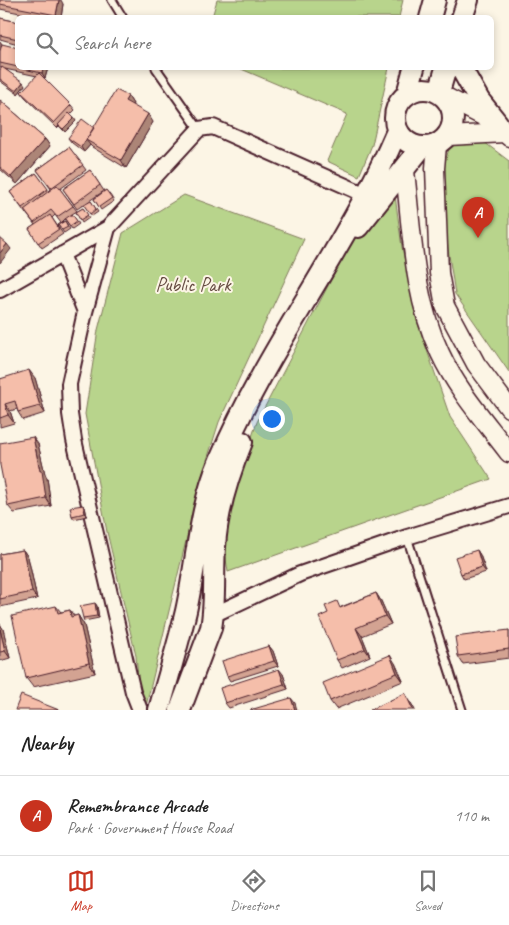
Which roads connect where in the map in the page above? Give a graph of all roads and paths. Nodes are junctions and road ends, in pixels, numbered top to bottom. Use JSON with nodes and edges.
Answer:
{"nodes":[{"id":1,"x":112,"y":0,"type":"edge"},
{"id":2,"x":435,"y":0,"type":"edge"},
{"id":3,"x":468,"y":0,"type":"edge"},
{"id":4,"x":121,"y":15,"type":"edge"},
{"id":5,"x":431,"y":15,"type":"edge"},
{"id":6,"x":463,"y":15,"type":"edge"},
{"id":7,"x":157,"y":70,"type":"edge"},
{"id":8,"x":413,"y":70,"type":"edge"},
{"id":9,"x":446,"y":70,"type":"edge"},
{"id":10,"x":462,"y":70,"type":"edge"},
{"id":11,"x":407,"y":94,"type":"junction"},
{"id":12,"x":442,"y":95,"type":"junction"},
{"id":13,"x":199,"y":129,"type":"junction"},
{"id":14,"x":397,"y":131,"type":"junction"},
{"id":15,"x":504,"y":131,"type":"edge"},
{"id":16,"x":435,"y":143,"type":"junction"},
{"id":17,"x":405,"y":171,"type":"junction"},
{"id":18,"x":366,"y":195,"type":"junction"},
{"id":19,"x":108,"y":228,"type":"junction"},
{"id":20,"x":62,"y":254,"type":"junction"},
{"id":21,"x":0,"y":290,"type":"edge"},
{"id":22,"x":85,"y":312,"type":"junction"},
{"id":23,"x":509,"y":408,"type":"edge"},
{"id":24,"x":509,"y":453,"type":"edge"},
{"id":25,"x":509,"y":506,"type":"edge"},
{"id":26,"x":407,"y":537,"type":"junction"},
{"id":27,"x":213,"y":615,"type":"junction"},
{"id":28,"x":140,"y":710,"type":"edge"},
{"id":29,"x":159,"y":710,"type":"edge"},
{"id":30,"x":180,"y":710,"type":"edge"},
{"id":31,"x":462,"y":710,"type":"edge"}],
"edges":[{"from":1,"to":4,"type":"lane"},
{"from":2,"to":5,"type":"main road"},
{"from":3,"to":6,"type":"main road"},
{"from":7,"to":13,"type":"lane"},
{"from":8,"to":11,"type":"main road"},
{"from":9,"to":12,"type":"main road"},
{"from":10,"to":15,"type":"main road"},
{"from":11,"to":12,"type":"main road"},
{"from":11,"to":14,"type":"main road"},
{"from":12,"to":15,"type":"street"},
{"from":12,"to":16,"type":"main road"},
{"from":13,"to":18,"type":"street"},
{"from":13,"to":19,"type":"street"},
{"from":14,"to":16,"type":"main road"},
{"from":14,"to":18,"type":"main road"},
{"from":15,"to":16,"type":"street"},
{"from":16,"to":17,"type":"main road"},
{"from":16,"to":23,"type":"street"},
{"from":17,"to":24,"type":"street"},
{"from":17,"to":27,"type":"main road"},
{"from":18,"to":29,"type":"main road"},
{"from":19,"to":20,"type":"street"},
{"from":19,"to":22,"type":"street"},
{"from":20,"to":21,"type":"street"},
{"from":20,"to":22,"type":"street"},
{"from":22,"to":28,"type":"street"},
{"from":25,"to":26,"type":"street"},
{"from":26,"to":27,"type":"street"},
{"from":26,"to":31,"type":"lane"},
{"from":27,"to":30,"type":"main road"}]}
